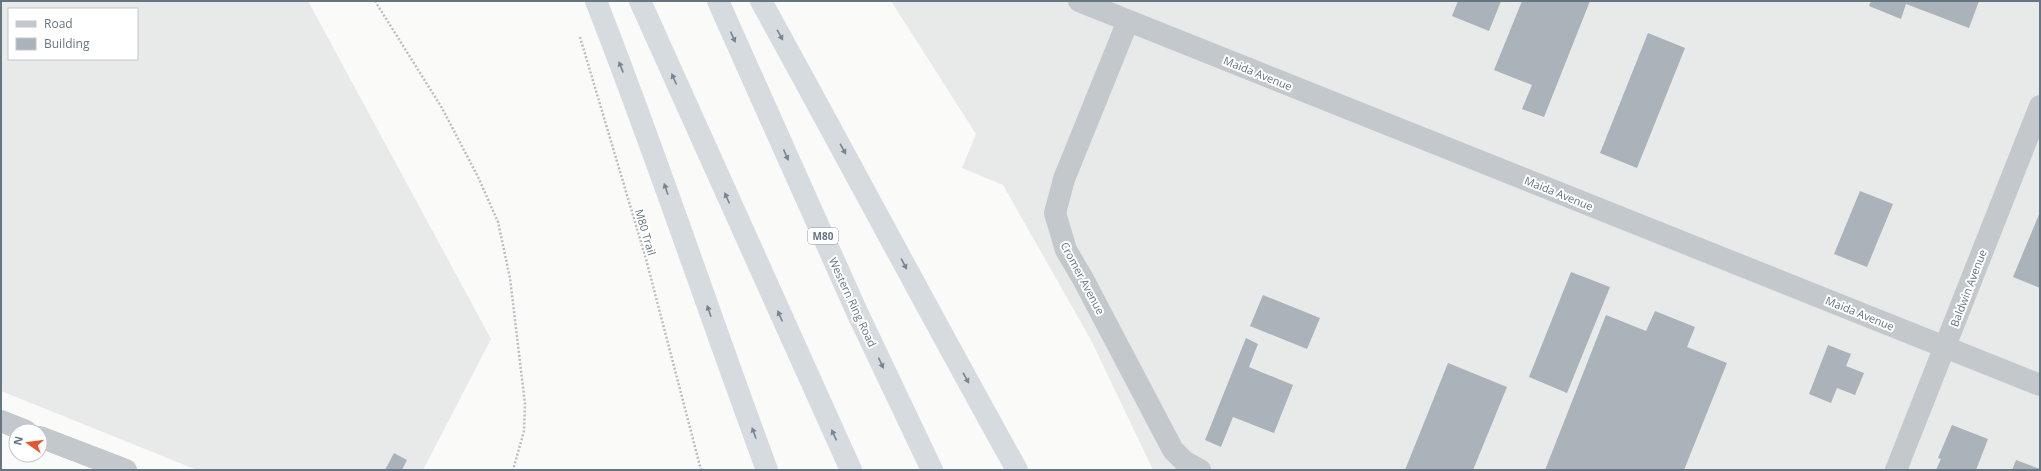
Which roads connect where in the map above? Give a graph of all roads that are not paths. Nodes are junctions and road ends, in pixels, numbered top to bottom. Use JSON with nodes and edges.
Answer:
{"nodes":[{"id":1,"x":596,"y":1,"type":"edge"},
{"id":2,"x":640,"y":1,"type":"edge"},
{"id":3,"x":718,"y":1,"type":"edge"},
{"id":4,"x":761,"y":1,"type":"edge"},
{"id":5,"x":1079,"y":1,"type":"edge"},
{"id":6,"x":1128,"y":21,"type":"junction"},
{"id":7,"x":2040,"y":106,"type":"edge"},
{"id":8,"x":1945,"y":347,"type":"junction"},
{"id":9,"x":2040,"y":385,"type":"edge"},
{"id":10,"x":48,"y":440,"type":"edge"},
{"id":11,"x":126,"y":470,"type":"edge"},
{"id":12,"x":767,"y":470,"type":"edge"},
{"id":13,"x":850,"y":470,"type":"edge"},
{"id":14,"x":932,"y":470,"type":"edge"},
{"id":15,"x":1017,"y":470,"type":"edge"},
{"id":16,"x":1200,"y":470,"type":"edge"},
{"id":17,"x":1896,"y":470,"type":"edge"}],
"edges":[{"from":12,"to":1,"type":"highway","one_way":true},
{"from":13,"to":2,"type":"highway","one_way":true},
{"from":3,"to":14,"type":"highway","name":"Western Ring Road","number":"M80","one_way":true},
{"from":4,"to":15,"type":"highway","one_way":true},
{"from":5,"to":6,"type":"street","name":"Maida Avenue"},
{"from":6,"to":8,"type":"street","name":"Maida Avenue"},
{"from":6,"to":16,"type":"street","name":"Cromer Avenue"},
{"from":7,"to":8,"type":"street","name":"Baldwin Avenue"},
{"from":8,"to":9,"type":"street","name":"Maida Avenue"},
{"from":8,"to":17,"type":"street","name":"Baldwin Avenue"},
{"from":10,"to":11,"type":"street"}]}
